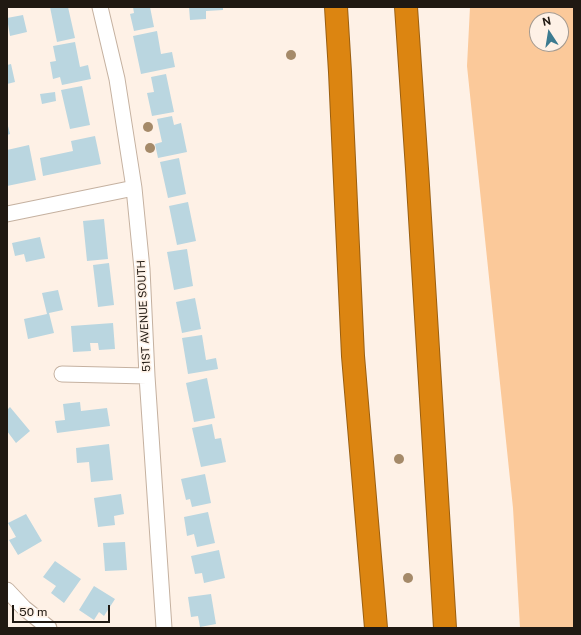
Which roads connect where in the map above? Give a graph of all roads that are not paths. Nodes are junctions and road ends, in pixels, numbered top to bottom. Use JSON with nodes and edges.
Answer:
{"nodes":[{"id":1,"x":100,"y":7,"type":"edge"},
{"id":2,"x":336,"y":7,"type":"edge"},
{"id":3,"x":406,"y":7,"type":"edge"},
{"id":4,"x":134,"y":188,"type":"junction"},
{"id":5,"x":7,"y":214,"type":"edge"},
{"id":6,"x":62,"y":374,"type":"dead end"},
{"id":7,"x":147,"y":376,"type":"junction"},
{"id":8,"x":7,"y":590,"type":"edge"},
{"id":9,"x":49,"y":628,"type":"edge"},
{"id":10,"x":164,"y":628,"type":"edge"},
{"id":11,"x":376,"y":628,"type":"edge"},
{"id":12,"x":445,"y":628,"type":"edge"}],
"edges":[{"from":1,"to":4,"type":"street","name":"51ST AVENUE SOUTH"},
{"from":2,"to":11,"type":"highway"},
{"from":3,"to":12,"type":"highway"},
{"from":4,"to":5,"type":"street"},
{"from":4,"to":7,"type":"street","name":"51ST AVENUE SOUTH"},
{"from":6,"to":7,"type":"street"},
{"from":7,"to":10,"type":"street","name":"51ST AVENUE SOUTH"},
{"from":8,"to":9,"type":"street"}]}
